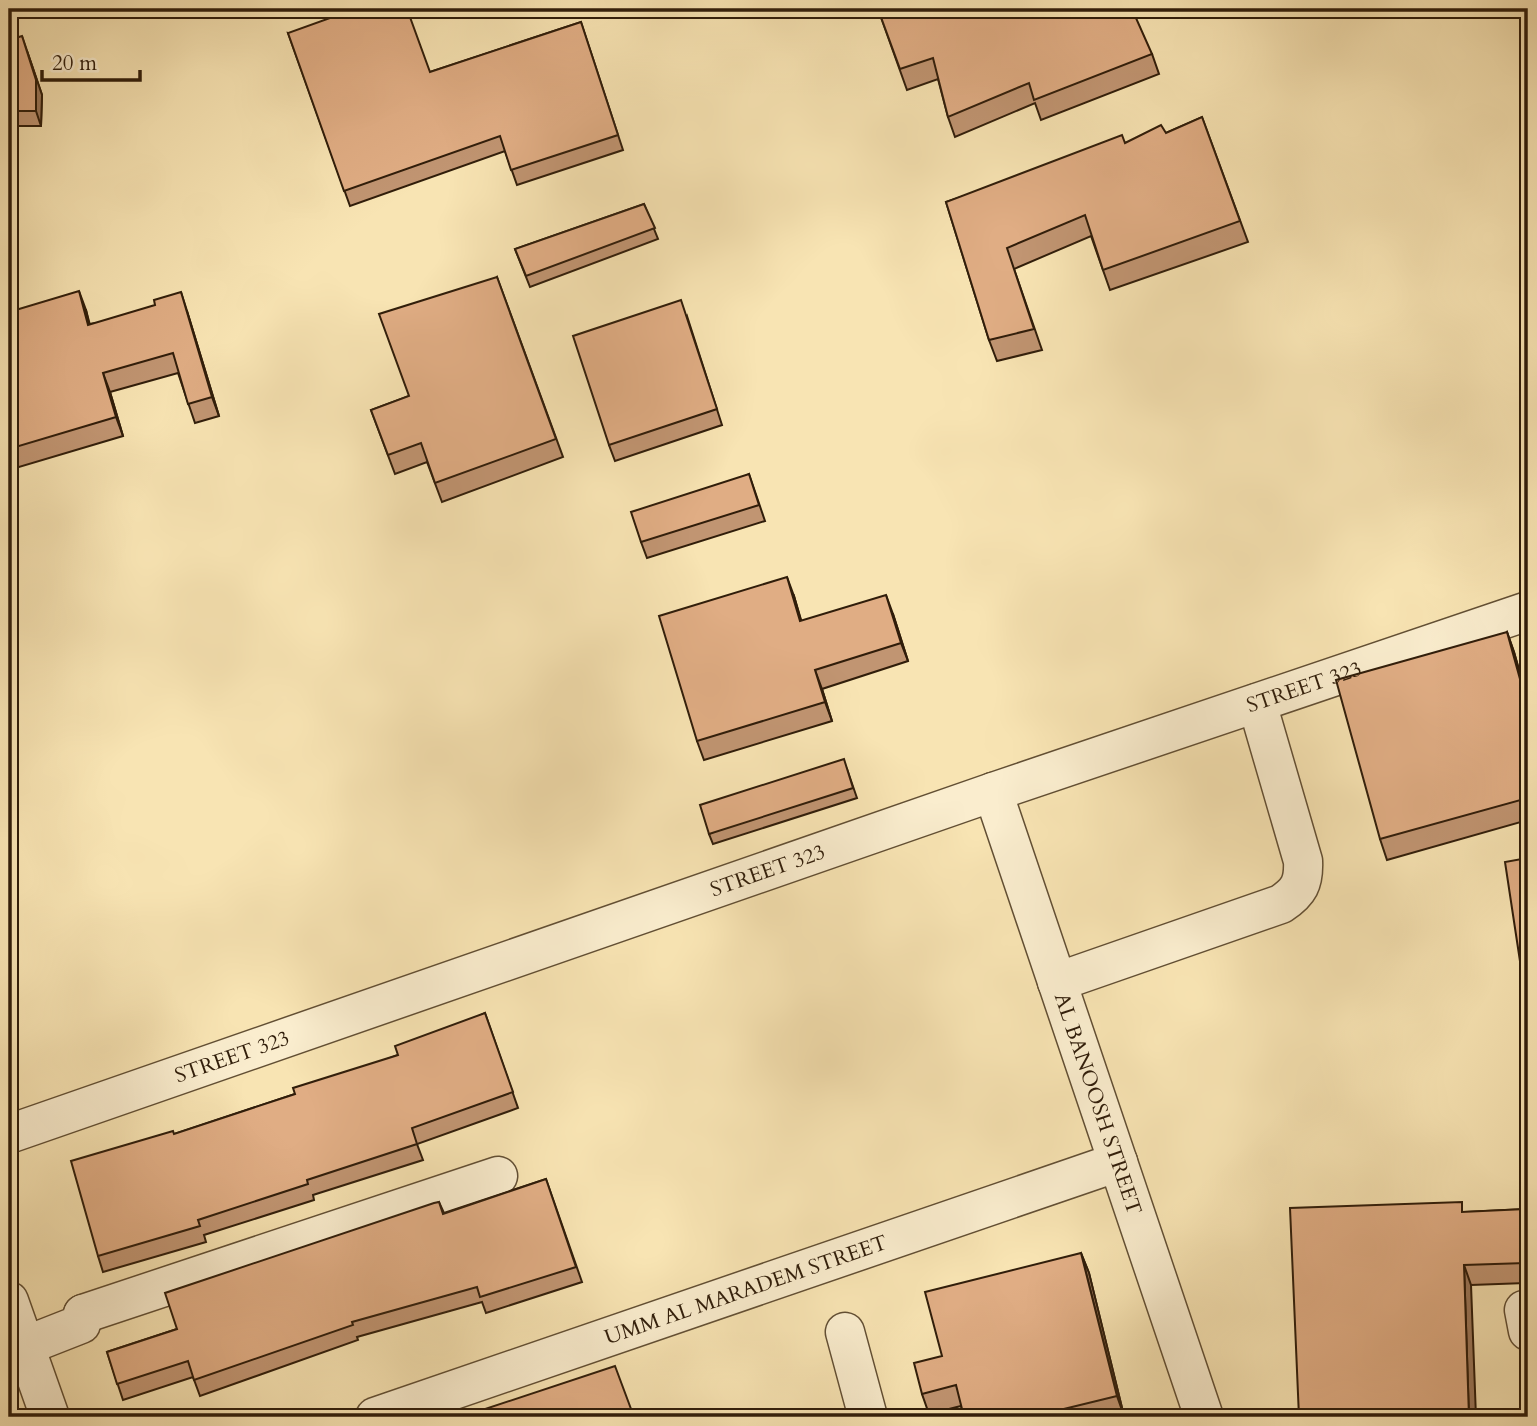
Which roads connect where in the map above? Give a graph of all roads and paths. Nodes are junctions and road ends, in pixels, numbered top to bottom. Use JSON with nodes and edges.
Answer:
{"nodes":[{"id":1,"x":1528,"y":611,"type":"edge"},
{"id":2,"x":1257,"y":703,"type":"junction"},
{"id":3,"x":993,"y":792,"type":"junction"},
{"id":4,"x":1057,"y":982,"type":"junction"},
{"id":5,"x":9,"y":1134,"type":"edge"},
{"id":6,"x":1118,"y":1162,"type":"junction"},
{"id":7,"x":498,"y":1176,"type":"dead end"},
{"id":8,"x":18,"y":1325,"type":"edge"},
{"id":9,"x":845,"y":1332,"type":"dead end"},
{"id":10,"x":50,"y":1417,"type":"edge"},
{"id":11,"x":375,"y":1417,"type":"edge"},
{"id":12,"x":868,"y":1417,"type":"edge"},
{"id":13,"x":1204,"y":1417,"type":"edge"}],
"edges":[{"from":1,"to":2,"type":"street","name":"STREET 323"},
{"from":2,"to":3,"type":"street","name":"STREET 323"},
{"from":2,"to":4,"type":"street"},
{"from":3,"to":4,"type":"street","name":"AL BANOOSH STREET"},
{"from":3,"to":5,"type":"street","name":"STREET 323"},
{"from":4,"to":6,"type":"street","name":"AL BANOOSH STREET"},
{"from":6,"to":11,"type":"street","name":"UMM AL MARADEM STREET"},
{"from":6,"to":13,"type":"street","name":"AL BANOOSH STREET"},
{"from":7,"to":8,"type":"street"},
{"from":8,"to":10,"type":"street"},
{"from":9,"to":12,"type":"street"}]}
